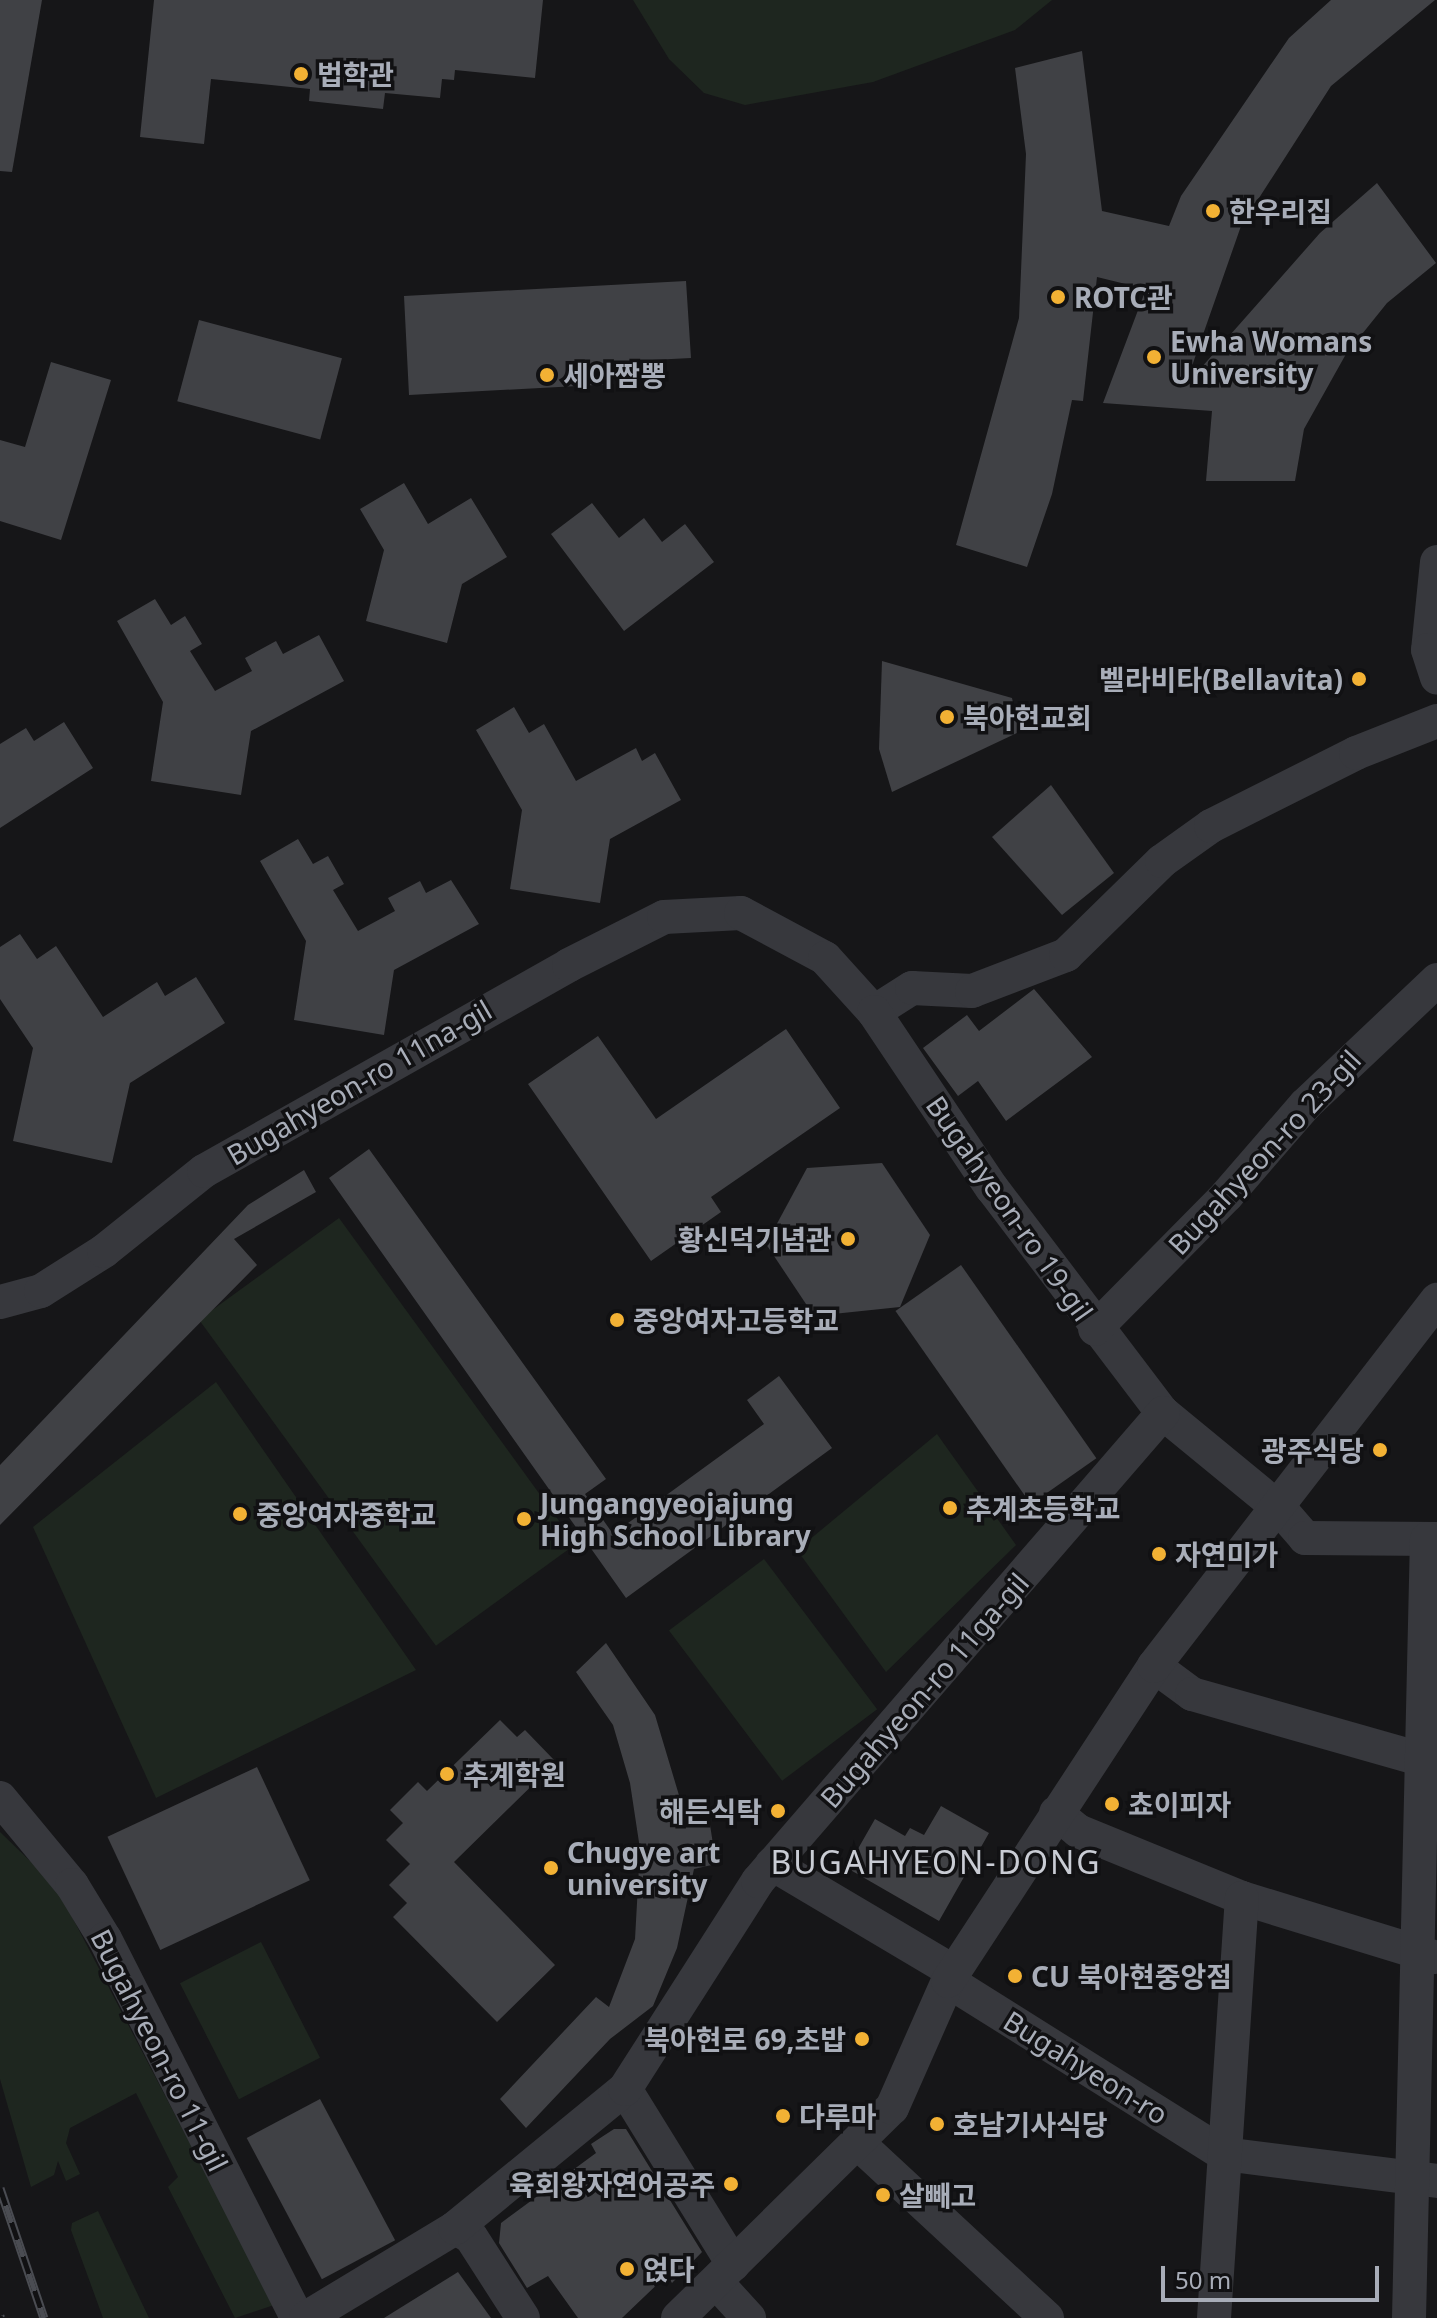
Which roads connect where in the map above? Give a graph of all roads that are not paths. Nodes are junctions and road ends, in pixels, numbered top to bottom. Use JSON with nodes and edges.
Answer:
{"nodes":[{"id":1,"x":1437,"y":562,"type":"edge"},
{"id":2,"x":1437,"y":678,"type":"edge"},
{"id":3,"x":1437,"y":721,"type":"edge"},
{"id":4,"x":741,"y":913,"type":"joint"},
{"id":5,"x":1437,"y":980,"type":"edge"},
{"id":6,"x":874,"y":1012,"type":"junction"},
{"id":7,"x":1437,"y":1300,"type":"edge"},
{"id":8,"x":0,"y":1302,"type":"edge"},
{"id":9,"x":1095,"y":1329,"type":"junction"},
{"id":10,"x":1163,"y":1413,"type":"junction"},
{"id":11,"x":1280,"y":1509,"type":"junction"},
{"id":12,"x":1432,"y":1539,"type":"edge"},
{"id":13,"x":1154,"y":1666,"type":"junction"},
{"id":14,"x":1431,"y":1764,"type":"edge"},
{"id":15,"x":0,"y":1798,"type":"edge"},
{"id":16,"x":1056,"y":1813,"type":"junction"},
{"id":17,"x":772,"y":1864,"type":"junction"},
{"id":18,"x":1242,"y":1898,"type":"junction"},
{"id":19,"x":1426,"y":1957,"type":"edge"},
{"id":20,"x":951,"y":1976,"type":"junction"},
{"id":21,"x":625,"y":2089,"type":"junction"},
{"id":22,"x":860,"y":2145,"type":"junction"},
{"id":23,"x":1224,"y":2154,"type":"junction"},
{"id":24,"x":1424,"y":2180,"type":"edge"},
{"id":25,"x":455,"y":2228,"type":"junction"},
{"id":26,"x":724,"y":2273,"type":"junction"},
{"id":27,"x":297,"y":2318,"type":"edge"},
{"id":28,"x":306,"y":2318,"type":"edge"},
{"id":29,"x":523,"y":2318,"type":"edge"},
{"id":30,"x":678,"y":2318,"type":"edge"},
{"id":31,"x":749,"y":2318,"type":"edge"},
{"id":32,"x":1047,"y":2318,"type":"edge"},
{"id":33,"x":1214,"y":2318,"type":"edge"},
{"id":34,"x":1409,"y":2318,"type":"edge"}],
"edges":[{"from":1,"to":2,"type":"street"},
{"from":3,"to":6,"type":"street"},
{"from":4,"to":6,"type":"street","name":"Bugahyeon-ro 19-gil"},
{"from":4,"to":8,"type":"street","name":"Bugahyeon-ro 11na-gil"},
{"from":5,"to":9,"type":"street","name":"Bugahyeon-ro 23-gil"},
{"from":6,"to":9,"type":"street","name":"Bugahyeon-ro 19-gil"},
{"from":7,"to":11,"type":"street"},
{"from":9,"to":10,"type":"street","name":"Bugahyeon-ro 19-gil"},
{"from":10,"to":11,"type":"street","name":"Bugahyeon-ro 19-gil"},
{"from":10,"to":17,"type":"street","name":"Bugahyeon-ro 11ga-gil"},
{"from":11,"to":12,"type":"street"},
{"from":11,"to":13,"type":"street"},
{"from":12,"to":14,"type":"street"},
{"from":13,"to":14,"type":"street"},
{"from":13,"to":16,"type":"street"},
{"from":14,"to":19,"type":"street"},
{"from":15,"to":27,"type":"street","name":"Bugahyeon-ro 11-gil"},
{"from":16,"to":18,"type":"street"},
{"from":16,"to":20,"type":"street"},
{"from":17,"to":20,"type":"street","name":"Bugahyeon-ro"},
{"from":17,"to":21,"type":"street","name":"Bugahyeon-ro 11ga-gil"},
{"from":18,"to":19,"type":"street"},
{"from":18,"to":23,"type":"street"},
{"from":19,"to":24,"type":"street"},
{"from":20,"to":22,"type":"street"},
{"from":20,"to":23,"type":"street","name":"Bugahyeon-ro"},
{"from":21,"to":25,"type":"street","name":"Bugahyeon-ro 11ga-gil"},
{"from":21,"to":26,"type":"street"},
{"from":22,"to":26,"type":"street"},
{"from":22,"to":32,"type":"street"},
{"from":23,"to":24,"type":"street"},
{"from":23,"to":33,"type":"street"},
{"from":24,"to":34,"type":"street"},
{"from":25,"to":28,"type":"street","name":"Bugahyeon-ro 11ga-gil"},
{"from":25,"to":29,"type":"street"},
{"from":26,"to":30,"type":"street"},
{"from":26,"to":31,"type":"street"}]}
